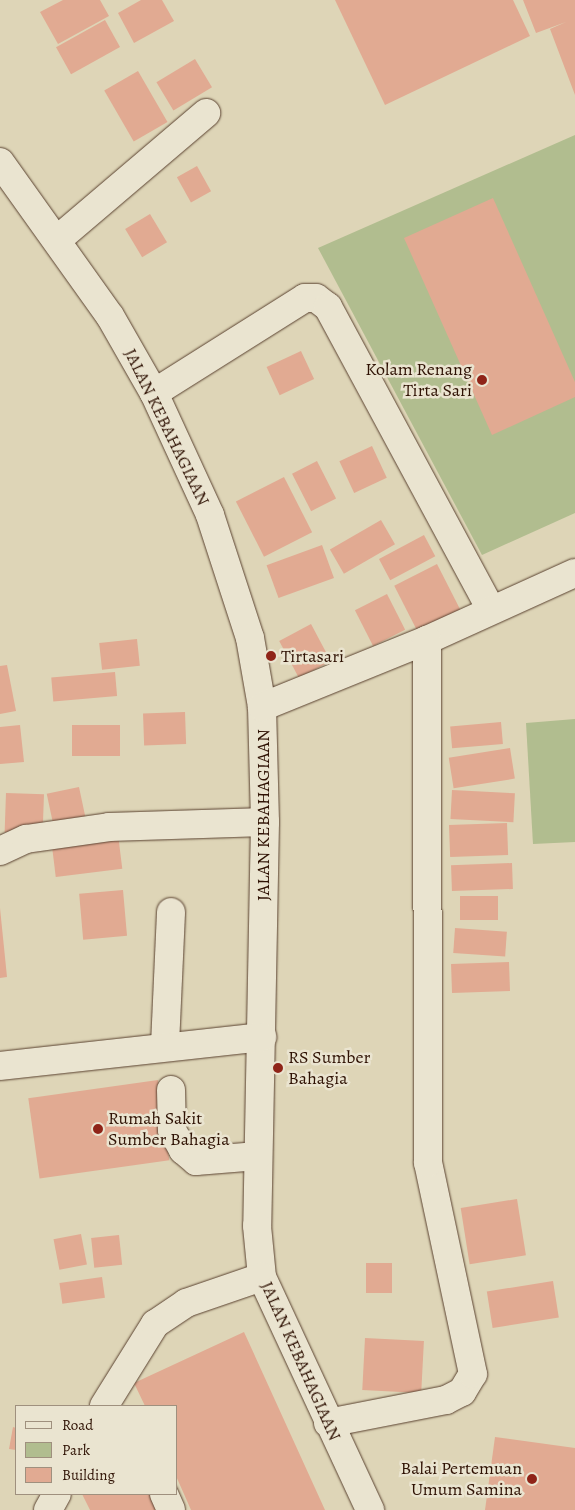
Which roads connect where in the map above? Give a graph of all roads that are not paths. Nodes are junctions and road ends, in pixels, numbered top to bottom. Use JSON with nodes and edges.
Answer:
{"nodes":[{"id":1,"x":206,"y":113,"type":"dead end"},
{"id":2,"x":0,"y":162,"type":"edge"},
{"id":3,"x":58,"y":240,"type":"junction"},
{"id":4,"x":154,"y":393,"type":"junction"},
{"id":5,"x":575,"y":573,"type":"edge"},
{"id":6,"x":491,"y":610,"type":"junction"},
{"id":7,"x":426,"y":640,"type":"junction"},
{"id":8,"x":262,"y":707,"type":"junction"},
{"id":9,"x":265,"y":822,"type":"junction"},
{"id":10,"x":0,"y":851,"type":"edge"},
{"id":11,"x":171,"y":912,"type":"dead end"},
{"id":12,"x":262,"y":1037,"type":"junction"},
{"id":13,"x":165,"y":1045,"type":"junction"},
{"id":14,"x":0,"y":1066,"type":"edge"},
{"id":15,"x":171,"y":1090,"type":"dead end"},
{"id":16,"x":258,"y":1156,"type":"junction"},
{"id":17,"x":262,"y":1277,"type":"junction"},
{"id":18,"x":115,"y":1399,"type":"edge"},
{"id":19,"x":328,"y":1423,"type":"junction"},
{"id":20,"x":56,"y":1495,"type":"edge"},
{"id":21,"x":164,"y":1495,"type":"edge"},
{"id":22,"x":48,"y":1510,"type":"edge"},
{"id":23,"x":171,"y":1510,"type":"edge"},
{"id":24,"x":370,"y":1510,"type":"edge"}],
"edges":[{"from":1,"to":3,"type":"street"},
{"from":2,"to":3,"type":"street","name":"JALAN KEBAHAGIAAN"},
{"from":3,"to":4,"type":"street","name":"JALAN KEBAHAGIAAN"},
{"from":4,"to":6,"type":"street"},
{"from":4,"to":8,"type":"street","name":"JALAN KEBAHAGIAAN"},
{"from":5,"to":6,"type":"street"},
{"from":6,"to":7,"type":"street"},
{"from":7,"to":8,"type":"street"},
{"from":7,"to":19,"type":"street"},
{"from":8,"to":9,"type":"street","name":"JALAN KEBAHAGIAAN"},
{"from":9,"to":10,"type":"street"},
{"from":9,"to":12,"type":"street","name":"JALAN KEBAHAGIAAN"},
{"from":11,"to":13,"type":"street"},
{"from":12,"to":13,"type":"street"},
{"from":12,"to":16,"type":"street","name":"JALAN KEBAHAGIAAN"},
{"from":13,"to":14,"type":"street"},
{"from":15,"to":16,"type":"street"},
{"from":16,"to":17,"type":"street","name":"JALAN KEBAHAGIAAN"},
{"from":17,"to":18,"type":"street"},
{"from":17,"to":19,"type":"street","name":"JALAN KEBAHAGIAAN"},
{"from":19,"to":24,"type":"street","name":"JALAN KEBAHAGIAAN"},
{"from":20,"to":22,"type":"street"},
{"from":21,"to":23,"type":"street"}]}
